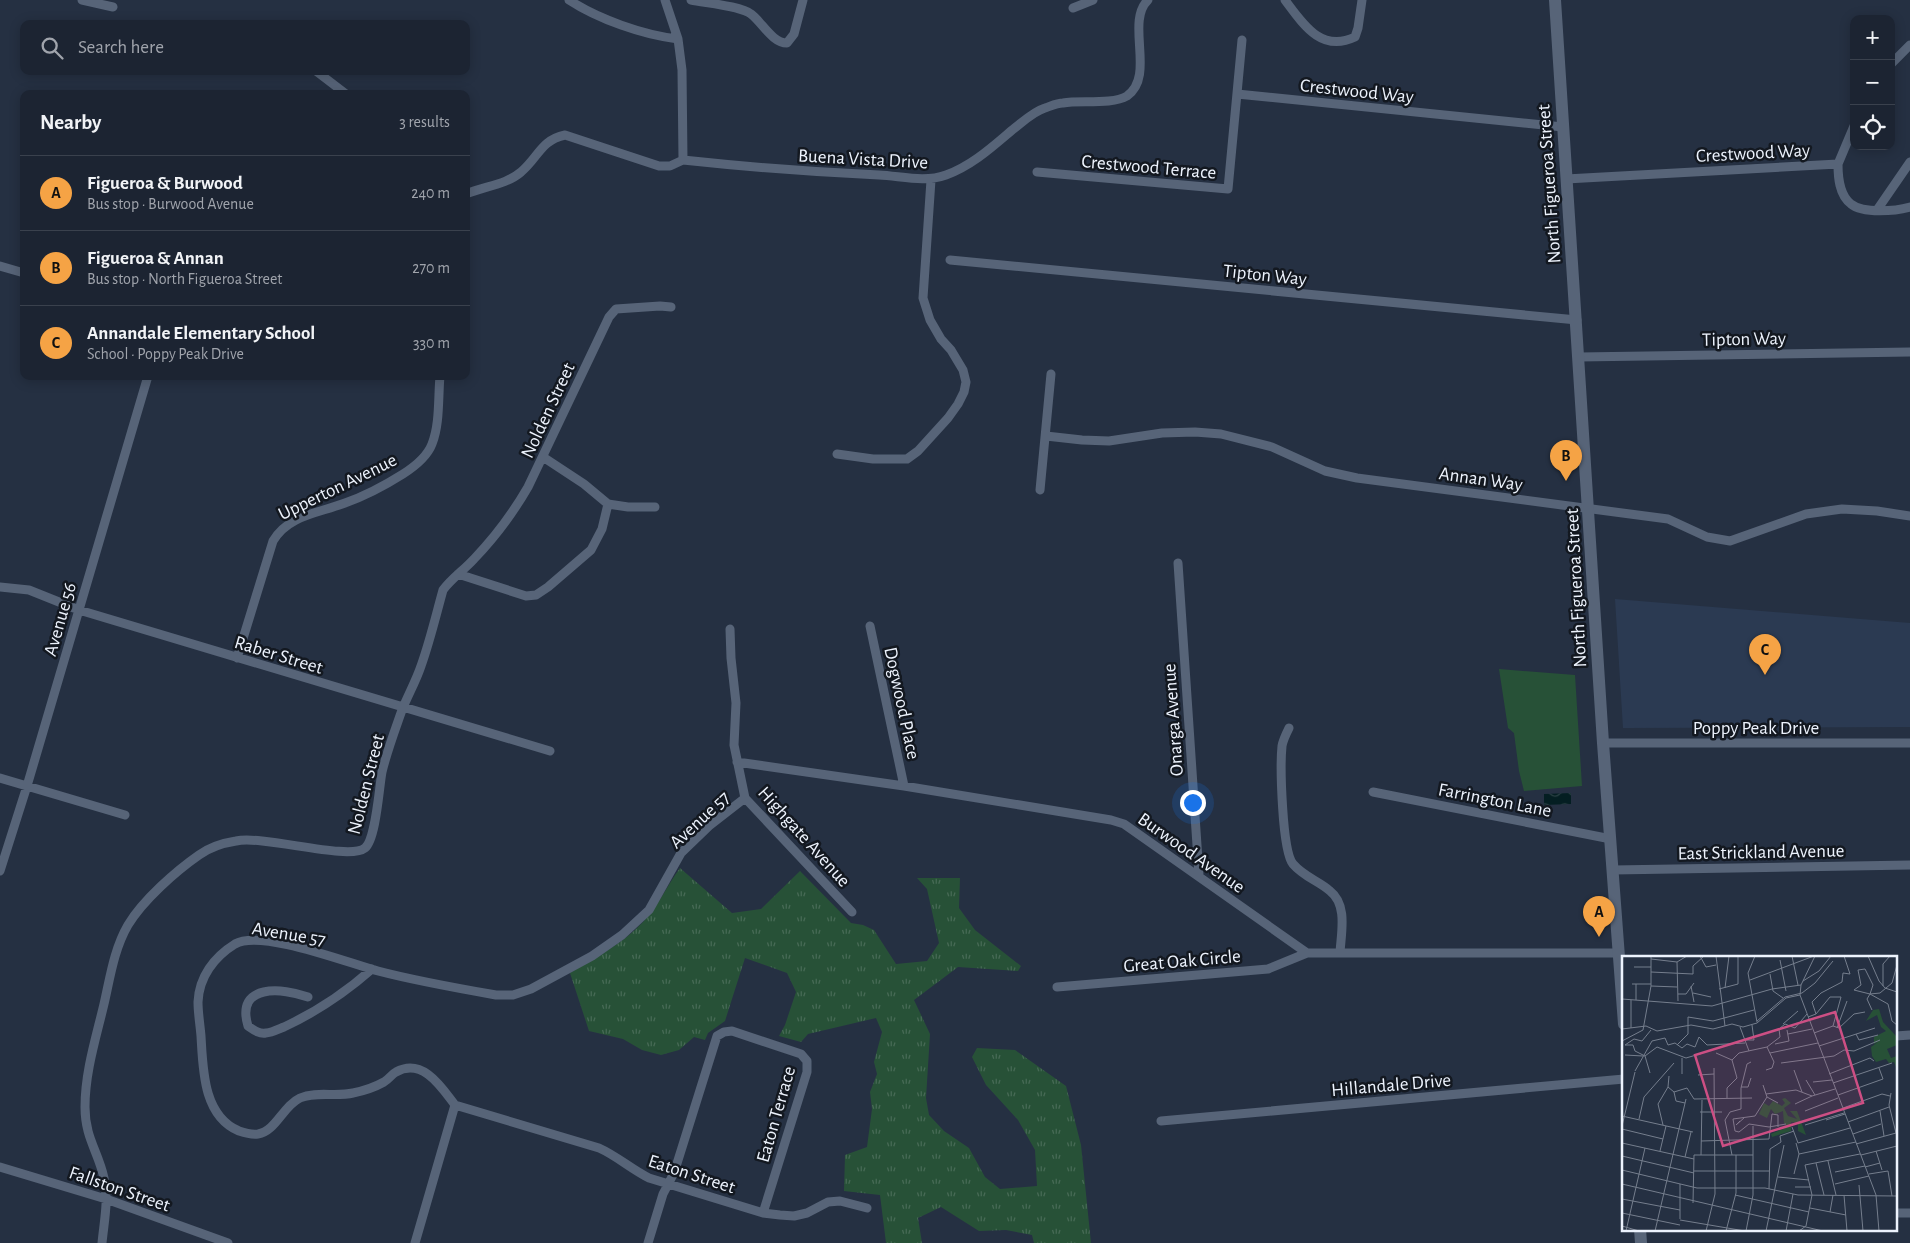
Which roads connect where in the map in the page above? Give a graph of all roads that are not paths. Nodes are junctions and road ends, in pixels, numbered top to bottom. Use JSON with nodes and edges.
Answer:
{"nodes":[{"id":1,"x":82,"y":0,"type":"edge"},
{"id":2,"x":569,"y":0,"type":"edge"},
{"id":3,"x":665,"y":0,"type":"edge"},
{"id":4,"x":691,"y":0,"type":"edge"},
{"id":5,"x":803,"y":0,"type":"edge"},
{"id":6,"x":1092,"y":0,"type":"edge"},
{"id":7,"x":1148,"y":0,"type":"edge"},
{"id":8,"x":1285,"y":0,"type":"edge"},
{"id":9,"x":1362,"y":0,"type":"edge"},
{"id":10,"x":1555,"y":0,"type":"edge"},
{"id":11,"x":113,"y":7,"type":"dead end"},
{"id":12,"x":1073,"y":8,"type":"dead end"},
{"id":13,"x":678,"y":39,"type":"junction"},
{"id":14,"x":1242,"y":40,"type":"dead end"},
{"id":15,"x":1910,"y":45,"type":"edge"},
{"id":16,"x":1895,"y":60,"type":"edge"},
{"id":17,"x":321,"y":75,"type":"edge"},
{"id":18,"x":341,"y":90,"type":"edge"},
{"id":19,"x":1237,"y":94,"type":"junction"},
{"id":20,"x":1563,"y":127,"type":"junction"},
{"id":21,"x":1850,"y":136,"type":"edge"},
{"id":22,"x":683,"y":160,"type":"junction"},
{"id":23,"x":1910,"y":162,"type":"edge"},
{"id":24,"x":1838,"y":164,"type":"junction"},
{"id":25,"x":1037,"y":172,"type":"dead end"},
{"id":26,"x":1566,"y":179,"type":"junction"},
{"id":27,"x":931,"y":180,"type":"junction"},
{"id":28,"x":470,"y":193,"type":"edge"},
{"id":29,"x":1910,"y":207,"type":"edge"},
{"id":30,"x":1877,"y":210,"type":"junction"},
{"id":31,"x":950,"y":260,"type":"dead end"},
{"id":32,"x":0,"y":266,"type":"edge"},
{"id":33,"x":20,"y":272,"type":"edge"},
{"id":34,"x":672,"y":307,"type":"dead end"},
{"id":35,"x":1577,"y":320,"type":"junction"},
{"id":36,"x":1910,"y":352,"type":"edge"},
{"id":37,"x":1579,"y":356,"type":"junction"},
{"id":38,"x":1051,"y":374,"type":"dead end"},
{"id":39,"x":147,"y":380,"type":"edge"},
{"id":40,"x":440,"y":380,"type":"edge"},
{"id":41,"x":1046,"y":436,"type":"junction"},
{"id":42,"x":837,"y":454,"type":"dead end"},
{"id":43,"x":543,"y":457,"type":"junction"},
{"id":44,"x":1040,"y":490,"type":"dead end"},
{"id":45,"x":608,"y":504,"type":"junction"},
{"id":46,"x":655,"y":507,"type":"dead end"},
{"id":47,"x":1588,"y":510,"type":"junction"},
{"id":48,"x":1910,"y":516,"type":"edge"},
{"id":49,"x":1178,"y":563,"type":"dead end"},
{"id":50,"x":458,"y":574,"type":"junction"},
{"id":51,"x":0,"y":586,"type":"edge"},
{"id":52,"x":79,"y":610,"type":"junction"},
{"id":53,"x":870,"y":626,"type":"dead end"},
{"id":54,"x":730,"y":628,"type":"dead end"},
{"id":55,"x":237,"y":658,"type":"junction"},
{"id":56,"x":403,"y":708,"type":"junction"},
{"id":57,"x":1288,"y":728,"type":"dead end"},
{"id":58,"x":1603,"y":743,"type":"junction"},
{"id":59,"x":1910,"y":743,"type":"edge"},
{"id":60,"x":550,"y":751,"type":"dead end"},
{"id":61,"x":737,"y":762,"type":"junction"},
{"id":62,"x":0,"y":778,"type":"edge"},
{"id":63,"x":27,"y":786,"type":"junction"},
{"id":64,"x":904,"y":786,"type":"junction"},
{"id":65,"x":1373,"y":792,"type":"dead end"},
{"id":66,"x":745,"y":798,"type":"junction"},
{"id":67,"x":125,"y":815,"type":"dead end"},
{"id":68,"x":1611,"y":839,"type":"junction"},
{"id":69,"x":1910,"y":865,"type":"edge"},
{"id":70,"x":1613,"y":870,"type":"junction"},
{"id":71,"x":0,"y":871,"type":"edge"},
{"id":72,"x":1199,"y":876,"type":"junction"},
{"id":73,"x":852,"y":912,"type":"dead end"},
{"id":74,"x":1307,"y":953,"type":"junction"},
{"id":75,"x":1340,"y":953,"type":"junction"},
{"id":76,"x":1619,"y":953,"type":"junction"},
{"id":77,"x":372,"y":969,"type":"junction"},
{"id":78,"x":1057,"y":987,"type":"dead end"},
{"id":79,"x":1622,"y":996,"type":"edge"},
{"id":80,"x":308,"y":997,"type":"dead end"},
{"id":81,"x":1622,"y":1079,"type":"edge"},
{"id":82,"x":455,"y":1105,"type":"junction"},
{"id":83,"x":1161,"y":1121,"type":"dead end"},
{"id":84,"x":0,"y":1166,"type":"edge"},
{"id":85,"x":669,"y":1184,"type":"junction"},
{"id":86,"x":106,"y":1199,"type":"junction"},
{"id":87,"x":867,"y":1208,"type":"dead end"},
{"id":88,"x":763,"y":1212,"type":"junction"},
{"id":89,"x":1640,"y":1230,"type":"edge"},
{"id":90,"x":102,"y":1243,"type":"edge"},
{"id":91,"x":228,"y":1243,"type":"edge"},
{"id":92,"x":415,"y":1243,"type":"edge"},
{"id":93,"x":648,"y":1243,"type":"edge"},
{"id":94,"x":1641,"y":1243,"type":"edge"}],
"edges":[{"from":1,"to":11,"type":"street"},
{"from":2,"to":13,"type":"street"},
{"from":3,"to":13,"type":"street"},
{"from":4,"to":5,"type":"street"},
{"from":6,"to":12,"type":"street"},
{"from":7,"to":27,"type":"street","name":"Buena Vista Drive"},
{"from":8,"to":9,"type":"street"},
{"from":10,"to":20,"type":"main road","name":"North Figueroa Street"},
{"from":13,"to":22,"type":"street"},
{"from":14,"to":19,"type":"street","name":"Crestwood Terrace"},
{"from":15,"to":16,"type":"street"},
{"from":17,"to":18,"type":"street"},
{"from":19,"to":20,"type":"street","name":"Crestwood Way"},
{"from":19,"to":25,"type":"street","name":"Crestwood Terrace"},
{"from":20,"to":26,"type":"main road","name":"North Figueroa Street"},
{"from":21,"to":24,"type":"street"},
{"from":22,"to":27,"type":"street","name":"Buena Vista Drive"},
{"from":22,"to":28,"type":"street"},
{"from":23,"to":30,"type":"street"},
{"from":24,"to":26,"type":"street","name":"Crestwood Way"},
{"from":24,"to":30,"type":"street","name":"Crestwood Way"},
{"from":26,"to":35,"type":"main road","name":"North Figueroa Street"},
{"from":27,"to":42,"type":"street"},
{"from":29,"to":30,"type":"street","name":"Crestwood Way"},
{"from":31,"to":35,"type":"street","name":"Tipton Way"},
{"from":32,"to":33,"type":"street"},
{"from":34,"to":43,"type":"street","name":"Nolden Street"},
{"from":35,"to":37,"type":"main road","name":"North Figueroa Street"},
{"from":36,"to":37,"type":"street","name":"Tipton Way"},
{"from":37,"to":47,"type":"main road","name":"North Figueroa Street"},
{"from":38,"to":41,"type":"street"},
{"from":39,"to":52,"type":"street","name":"Avenue 56"},
{"from":40,"to":55,"type":"street","name":"Upperton Avenue"},
{"from":41,"to":44,"type":"street"},
{"from":41,"to":47,"type":"street","name":"Annan Way"},
{"from":43,"to":45,"type":"street"},
{"from":43,"to":50,"type":"street","name":"Nolden Street"},
{"from":45,"to":46,"type":"street"},
{"from":45,"to":50,"type":"street"},
{"from":47,"to":48,"type":"street","name":"Annan Way"},
{"from":47,"to":58,"type":"main road","name":"North Figueroa Street"},
{"from":49,"to":72,"type":"street","name":"Onarga Avenue"},
{"from":50,"to":56,"type":"street","name":"Nolden Street"},
{"from":51,"to":52,"type":"street","name":"Raber Street"},
{"from":52,"to":55,"type":"street","name":"Raber Street"},
{"from":52,"to":63,"type":"street","name":"Avenue 56"},
{"from":53,"to":64,"type":"street","name":"Dogwood Place"},
{"from":54,"to":61,"type":"street","name":"Highgate Avenue"},
{"from":55,"to":56,"type":"street","name":"Raber Street"},
{"from":56,"to":60,"type":"street","name":"Raber Street"},
{"from":56,"to":86,"type":"street","name":"Nolden Street"},
{"from":57,"to":75,"type":"street"},
{"from":58,"to":59,"type":"street","name":"Poppy Peak Drive"},
{"from":58,"to":68,"type":"main road","name":"North Figueroa Street"},
{"from":61,"to":64,"type":"street","name":"Burwood Avenue"},
{"from":61,"to":66,"type":"street","name":"Highgate Avenue"},
{"from":62,"to":63,"type":"street"},
{"from":63,"to":67,"type":"street"},
{"from":63,"to":71,"type":"street","name":"Avenue 56"},
{"from":64,"to":72,"type":"street","name":"Burwood Avenue"},
{"from":65,"to":68,"type":"street","name":"Farrington Lane"},
{"from":66,"to":73,"type":"street","name":"Highgate Avenue"},
{"from":66,"to":77,"type":"street","name":"Avenue 57"},
{"from":68,"to":70,"type":"main road","name":"North Figueroa Street"},
{"from":69,"to":70,"type":"street","name":"East Strickland Avenue"},
{"from":70,"to":76,"type":"main road","name":"North Figueroa Street"},
{"from":72,"to":74,"type":"street","name":"Burwood Avenue"},
{"from":74,"to":75,"type":"street"},
{"from":74,"to":78,"type":"street","name":"Great Oak Circle"},
{"from":75,"to":76,"type":"street"},
{"from":76,"to":79,"type":"main road","name":"North Figueroa Street"},
{"from":77,"to":80,"type":"street"},
{"from":77,"to":82,"type":"street","name":"Avenue 57"},
{"from":81,"to":83,"type":"street","name":"Hillandale Drive"},
{"from":82,"to":85,"type":"street","name":"Eaton Street"},
{"from":82,"to":92,"type":"street"},
{"from":84,"to":86,"type":"street","name":"Fallston Street"},
{"from":85,"to":88,"type":"street","name":"Eaton Street"},
{"from":85,"to":88,"type":"street","name":"Eaton Terrace"},
{"from":85,"to":93,"type":"street"},
{"from":86,"to":90,"type":"street","name":"Nolden Street"},
{"from":86,"to":91,"type":"street","name":"Fallston Street"},
{"from":87,"to":88,"type":"street","name":"Eaton Street"},
{"from":89,"to":94,"type":"main road"}]}
